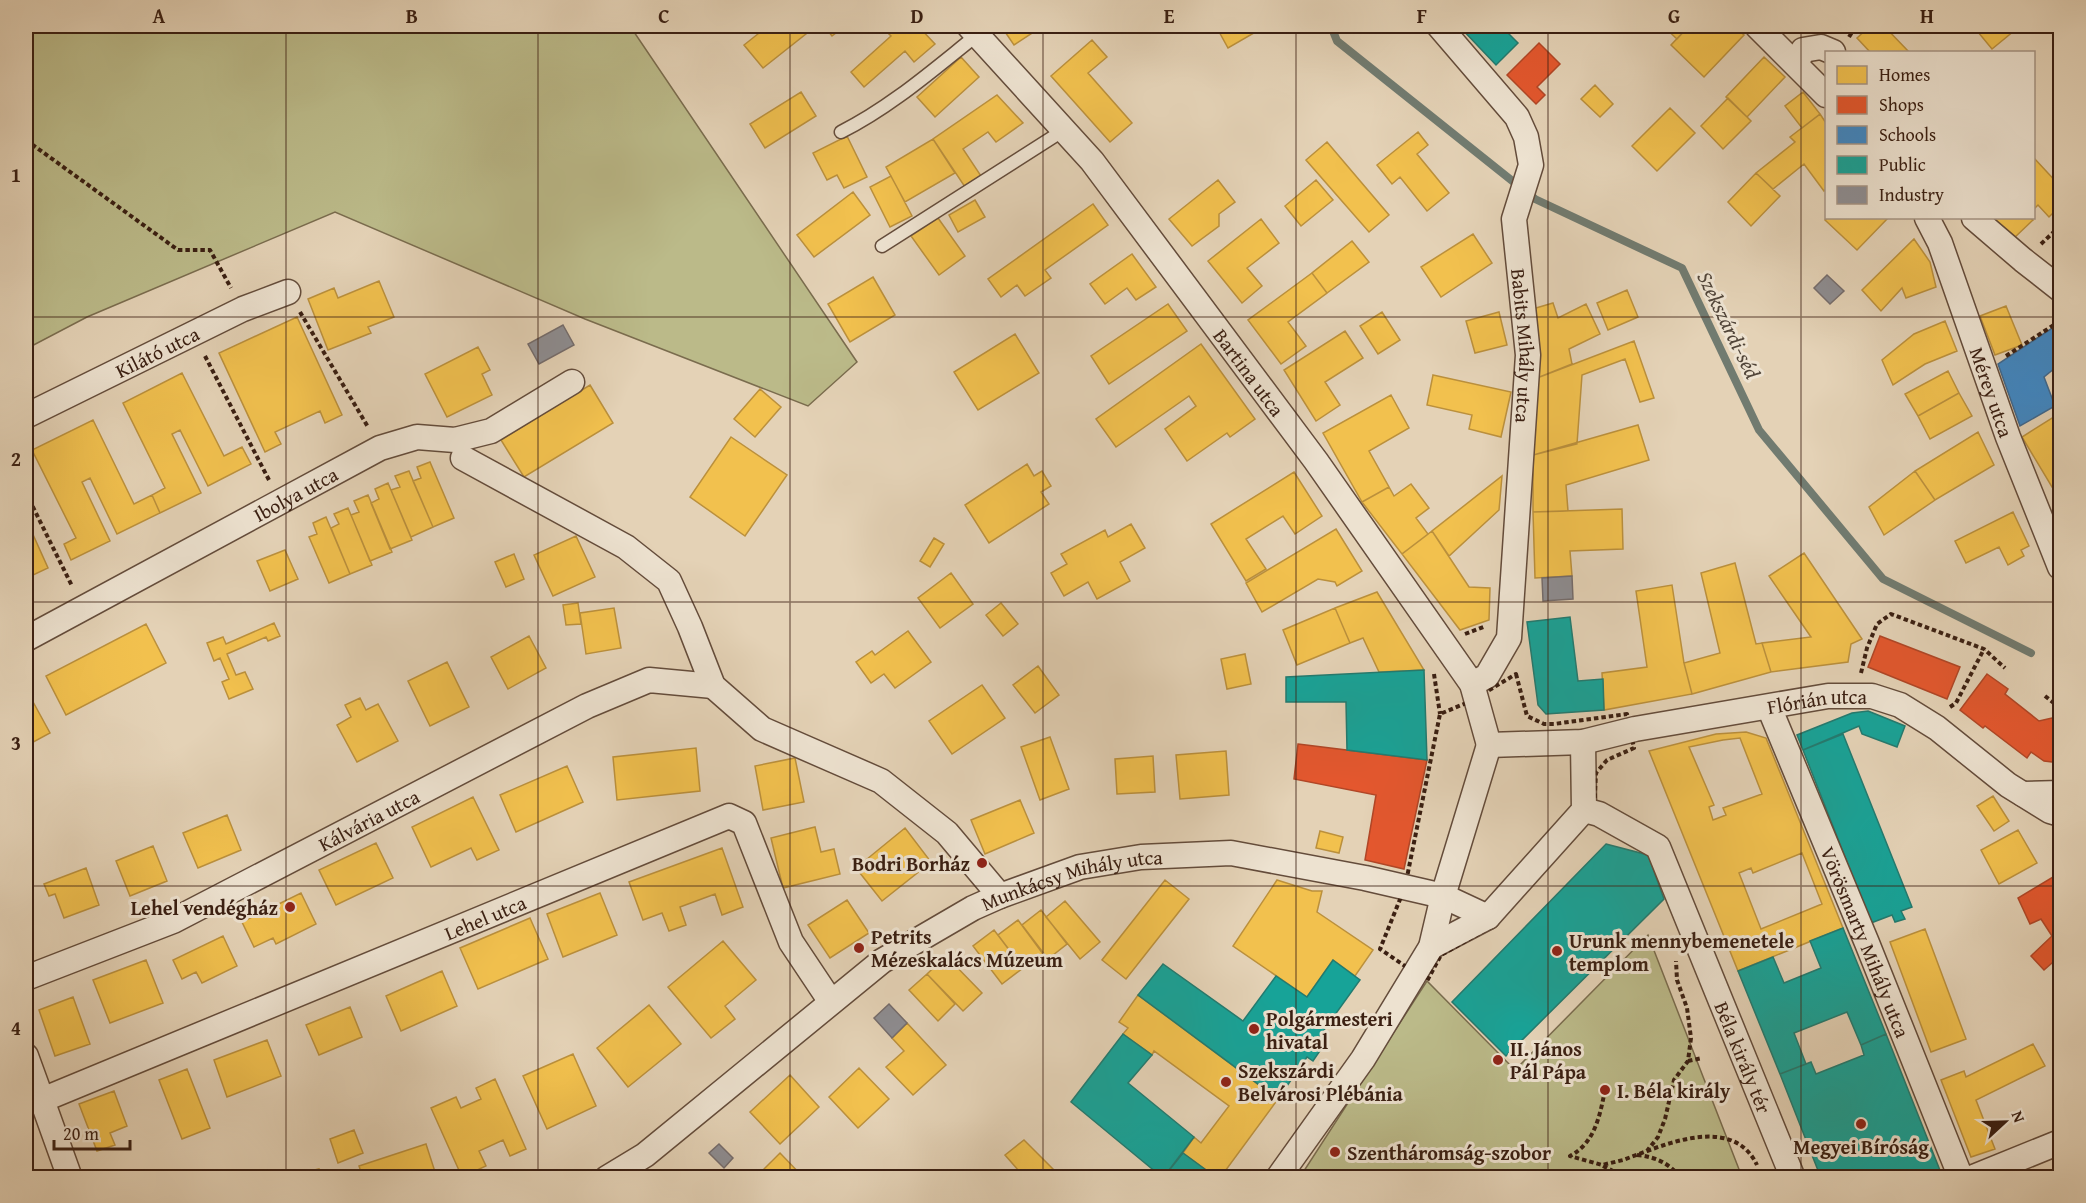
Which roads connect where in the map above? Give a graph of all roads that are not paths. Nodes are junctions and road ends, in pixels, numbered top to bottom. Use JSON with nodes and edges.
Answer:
{"nodes":[{"id":1,"x":1438,"y":26,"type":"edge"},
{"id":2,"x":1757,"y":26,"type":"edge"},
{"id":3,"x":973,"y":30,"type":"edge"},
{"id":4,"x":1831,"y":51,"type":"edge"},
{"id":5,"x":1796,"y":64,"type":"junction"},
{"id":6,"x":1825,"y":92,"type":"edge"},
{"id":7,"x":1064,"y":130,"type":"junction"},
{"id":8,"x":842,"y":132,"type":"dead end"},
{"id":9,"x":1928,"y":219,"type":"edge"},
{"id":10,"x":1975,"y":219,"type":"edge"},
{"id":11,"x":882,"y":246,"type":"dead end"},
{"id":12,"x":2061,"y":289,"type":"edge"},
{"id":13,"x":288,"y":292,"type":"road end"},
{"id":14,"x":572,"y":382,"type":"dead end"},
{"id":15,"x":26,"y":416,"type":"edge"},
{"id":16,"x":463,"y":458,"type":"dead end"},
{"id":17,"x":2061,"y":567,"type":"edge"},
{"id":18,"x":26,"y":639,"type":"edge"},
{"id":19,"x":1472,"y":684,"type":"junction"},
{"id":20,"x":713,"y":686,"type":"junction"},
{"id":21,"x":1769,"y":707,"type":"junction"},
{"id":22,"x":1583,"y":742,"type":"junction"},
{"id":23,"x":1489,"y":745,"type":"junction"},
{"id":24,"x":2061,"y":793,"type":"edge"},
{"id":25,"x":2030,"y":798,"type":"junction"},
{"id":26,"x":1584,"y":810,"type":"junction"},
{"id":27,"x":2061,"y":814,"type":"edge"},
{"id":28,"x":2061,"y":828,"type":"edge"},
{"id":29,"x":1000,"y":896,"type":"junction"},
{"id":30,"x":1443,"y":896,"type":"junction"},
{"id":31,"x":1488,"y":917,"type":"junction"},
{"id":32,"x":1431,"y":947,"type":"junction"},
{"id":33,"x":26,"y":978,"type":"edge"},
{"id":34,"x":831,"y":1002,"type":"junction"},
{"id":35,"x":26,"y":1056,"type":"edge"},
{"id":36,"x":34,"y":1101,"type":"edge"},
{"id":37,"x":2061,"y":1142,"type":"edge"},
{"id":38,"x":70,"y":1178,"type":"edge"},
{"id":39,"x":607,"y":1178,"type":"edge"},
{"id":40,"x":1278,"y":1178,"type":"edge"},
{"id":41,"x":1793,"y":1178,"type":"edge"},
{"id":42,"x":1961,"y":1178,"type":"edge"},
{"id":43,"x":1971,"y":1178,"type":"edge"}],
"edges":[{"from":1,"to":19,"type":"street","name":"Babits Mihály utca"},
{"from":2,"to":5,"type":"street"},
{"from":3,"to":7,"type":"street","name":"Bartina utca"},
{"from":3,"to":8,"type":"lane"},
{"from":4,"to":5,"type":"street"},
{"from":5,"to":6,"type":"street"},
{"from":7,"to":11,"type":"lane"},
{"from":7,"to":19,"type":"street","name":"Bartina utca"},
{"from":9,"to":17,"type":"street","name":"Mérey utca"},
{"from":10,"to":12,"type":"street"},
{"from":13,"to":15,"type":"street","name":"Kilátó utca"},
{"from":14,"to":18,"type":"street","name":"Ibolya utca"},
{"from":16,"to":20,"type":"street"},
{"from":19,"to":23,"type":"street","name":"Bartina utca"},
{"from":20,"to":29,"type":"street"},
{"from":20,"to":33,"type":"street","name":"Kálvária utca"},
{"from":21,"to":22,"type":"street","name":"Flórián utca"},
{"from":21,"to":25,"type":"street","name":"Flórián utca"},
{"from":21,"to":42,"type":"street","name":"Vörösmarty Mihály utca"},
{"from":22,"to":23,"type":"street"},
{"from":22,"to":26,"type":"street"},
{"from":23,"to":30,"type":"street"},
{"from":24,"to":25,"type":"street"},
{"from":25,"to":27,"type":"street","name":"Flórián utca"},
{"from":25,"to":28,"type":"lane"},
{"from":26,"to":31,"type":"street"},
{"from":26,"to":41,"type":"street","name":"Béla király tér"},
{"from":29,"to":30,"type":"street","name":"Munkácsy Mihály utca"},
{"from":29,"to":34,"type":"street","name":"Munkácsy Mihály utca"},
{"from":30,"to":31,"type":"street"},
{"from":30,"to":32,"type":"street"},
{"from":31,"to":32,"type":"street"},
{"from":32,"to":40,"type":"street"},
{"from":34,"to":36,"type":"street","name":"Lehel utca"},
{"from":34,"to":39,"type":"street","name":"Munkácsy Mihály utca"},
{"from":35,"to":36,"type":"street"},
{"from":36,"to":38,"type":"street"},
{"from":37,"to":43,"type":"street"}]}
